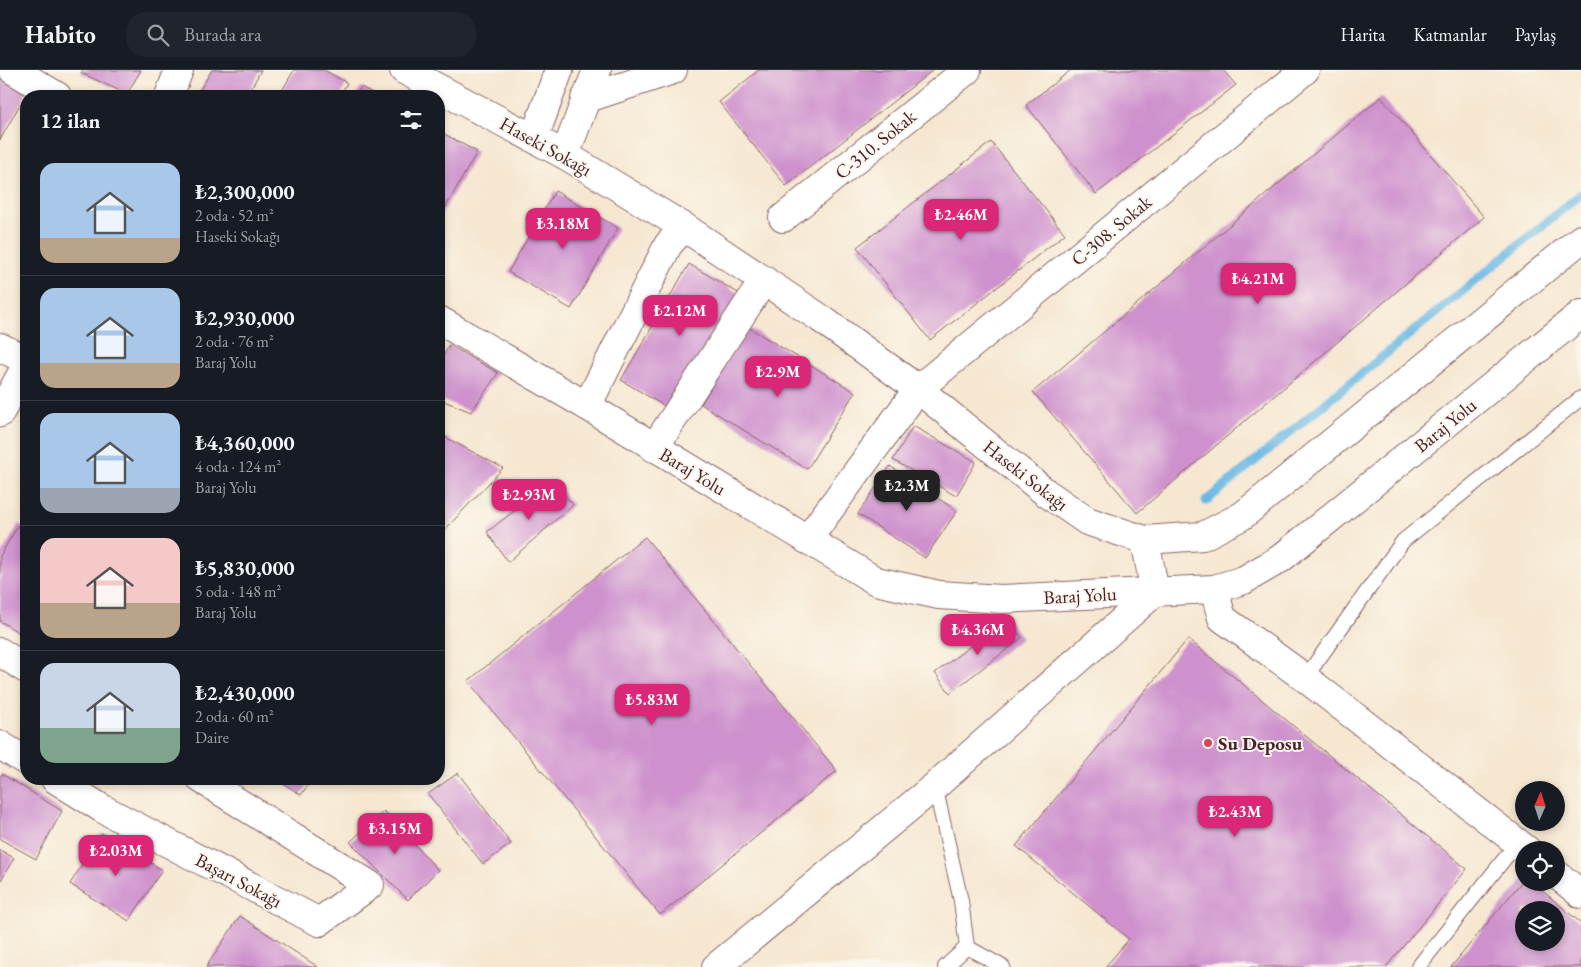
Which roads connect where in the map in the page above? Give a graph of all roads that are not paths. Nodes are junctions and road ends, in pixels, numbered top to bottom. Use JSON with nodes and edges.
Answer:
{"nodes":[{"id":1,"x":13,"y":70,"type":"edge"},
{"id":2,"x":179,"y":70,"type":"edge"},
{"id":3,"x":404,"y":70,"type":"edge"},
{"id":4,"x":558,"y":70,"type":"edge"},
{"id":5,"x":597,"y":70,"type":"edge"},
{"id":6,"x":673,"y":70,"type":"edge"},
{"id":7,"x":967,"y":70,"type":"edge"},
{"id":8,"x":1304,"y":70,"type":"edge"},
{"id":9,"x":47,"y":90,"type":"edge"},
{"id":10,"x":171,"y":90,"type":"edge"},
{"id":11,"x":442,"y":90,"type":"edge"},
{"id":12,"x":445,"y":91,"type":"edge"},
{"id":13,"x":585,"y":99,"type":"junction"},
{"id":14,"x":534,"y":138,"type":"junction"},
{"id":15,"x":565,"y":155,"type":"junction"},
{"id":16,"x":783,"y":218,"type":"dead end"},
{"id":17,"x":684,"y":227,"type":"junction"},
{"id":18,"x":1581,"y":239,"type":"edge"},
{"id":19,"x":764,"y":280,"type":"junction"},
{"id":20,"x":1581,"y":314,"type":"edge"},
{"id":21,"x":445,"y":323,"type":"edge"},
{"id":22,"x":0,"y":347,"type":"edge"},
{"id":23,"x":20,"y":357,"type":"edge"},
{"id":24,"x":20,"y":377,"type":"edge"},
{"id":25,"x":918,"y":390,"type":"junction"},
{"id":26,"x":1581,"y":398,"type":"edge"},
{"id":27,"x":587,"y":406,"type":"junction"},
{"id":28,"x":0,"y":413,"type":"edge"},
{"id":29,"x":654,"y":448,"type":"junction"},
{"id":30,"x":807,"y":540,"type":"junction"},
{"id":31,"x":1145,"y":540,"type":"junction"},
{"id":32,"x":1214,"y":589,"type":"junction"},
{"id":33,"x":1155,"y":592,"type":"junction"},
{"id":34,"x":0,"y":652,"type":"edge"},
{"id":35,"x":20,"y":665,"type":"edge"},
{"id":36,"x":1305,"y":678,"type":"junction"},
{"id":37,"x":0,"y":745,"type":"edge"},
{"id":38,"x":20,"y":757,"type":"edge"},
{"id":39,"x":65,"y":785,"type":"edge"},
{"id":40,"x":211,"y":785,"type":"edge"},
{"id":41,"x":935,"y":786,"type":"junction"},
{"id":42,"x":1517,"y":841,"type":"edge"},
{"id":43,"x":1515,"y":855,"type":"edge"},
{"id":44,"x":1565,"y":881,"type":"edge"},
{"id":45,"x":1581,"y":894,"type":"edge"},
{"id":46,"x":968,"y":947,"type":"junction"},
{"id":47,"x":716,"y":967,"type":"edge"},
{"id":48,"x":945,"y":967,"type":"edge"},
{"id":49,"x":1003,"y":967,"type":"edge"},
{"id":50,"x":1418,"y":967,"type":"edge"}],
"edges":[{"from":1,"to":9,"type":"street"},
{"from":2,"to":10,"type":"street"},
{"from":3,"to":11,"type":"street","name":"Haseki Sokağı"},
{"from":4,"to":14,"type":"street"},
{"from":5,"to":13,"type":"street"},
{"from":6,"to":13,"type":"street"},
{"from":7,"to":16,"type":"street","name":"C-310. Sokak"},
{"from":8,"to":25,"type":"street","name":"C-308. Sokak"},
{"from":12,"to":14,"type":"street","name":"Haseki Sokağı"},
{"from":13,"to":15,"type":"street"},
{"from":14,"to":15,"type":"street","name":"Haseki Sokağı"},
{"from":15,"to":17,"type":"street","name":"Haseki Sokağı"},
{"from":17,"to":19,"type":"street","name":"Haseki Sokağı"},
{"from":17,"to":27,"type":"street"},
{"from":18,"to":31,"type":"street"},
{"from":19,"to":25,"type":"street","name":"Haseki Sokağı"},
{"from":19,"to":29,"type":"street"},
{"from":20,"to":32,"type":"street","name":"Baraj Yolu"},
{"from":21,"to":27,"type":"street","name":"Baraj Yolu"},
{"from":22,"to":23,"type":"street"},
{"from":24,"to":28,"type":"street"},
{"from":25,"to":30,"type":"street"},
{"from":25,"to":31,"type":"street","name":"Haseki Sokağı"},
{"from":26,"to":36,"type":"lane"},
{"from":27,"to":29,"type":"street","name":"Baraj Yolu"},
{"from":29,"to":30,"type":"street","name":"Baraj Yolu"},
{"from":30,"to":33,"type":"street","name":"Baraj Yolu"},
{"from":31,"to":33,"type":"street"},
{"from":32,"to":33,"type":"street","name":"Baraj Yolu"},
{"from":32,"to":36,"type":"street"},
{"from":33,"to":41,"type":"street"},
{"from":34,"to":35,"type":"street"},
{"from":36,"to":42,"type":"street"},
{"from":37,"to":38,"type":"street"},
{"from":39,"to":40,"type":"street","name":"Başarı Sokağı"},
{"from":41,"to":46,"type":"lane"},
{"from":41,"to":47,"type":"street"},
{"from":43,"to":50,"type":"lane"},
{"from":44,"to":45,"type":"street"},
{"from":46,"to":48,"type":"lane"},
{"from":46,"to":49,"type":"lane"}]}
